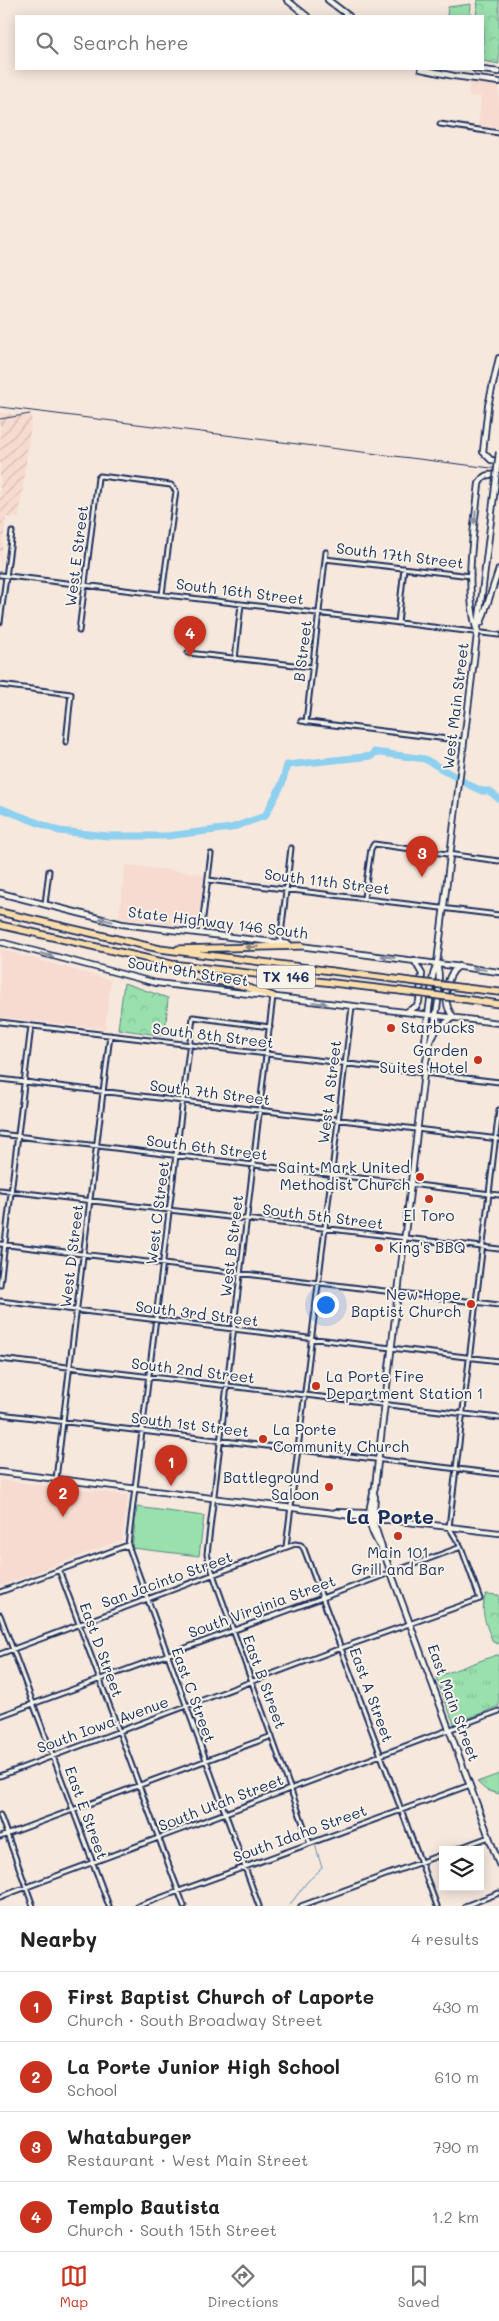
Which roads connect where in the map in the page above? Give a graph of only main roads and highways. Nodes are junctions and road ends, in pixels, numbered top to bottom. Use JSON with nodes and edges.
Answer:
{"nodes":[{"id":1,"x":287,"y":0,"type":"edge"},
{"id":2,"x":328,"y":0,"type":"edge"},
{"id":3,"x":306,"y":15,"type":"edge"},
{"id":4,"x":348,"y":15,"type":"edge"},
{"id":5,"x":426,"y":70,"type":"edge"},
{"id":6,"x":476,"y":70,"type":"edge"},
{"id":7,"x":484,"y":70,"type":"edge"},
{"id":8,"x":499,"y":72,"type":"edge"},
{"id":9,"x":475,"y":79,"type":"junction"},
{"id":10,"x":499,"y":82,"type":"edge"},
{"id":11,"x":499,"y":358,"type":"edge"},
{"id":12,"x":499,"y":452,"type":"edge"},
{"id":13,"x":499,"y":461,"type":"edge"},
{"id":14,"x":499,"y":475,"type":"edge"},
{"id":15,"x":499,"y":568,"type":"edge"},
{"id":16,"x":498,"y":580,"type":"edge"},
{"id":17,"x":478,"y":632,"type":"junction"},
{"id":18,"x":0,"y":893,"type":"edge"},
{"id":19,"x":0,"y":912,"type":"edge"},
{"id":20,"x":0,"y":925,"type":"edge"},
{"id":21,"x":0,"y":942,"type":"edge"},
{"id":22,"x":301,"y":946,"type":"junction"},
{"id":23,"x":160,"y":950,"type":"junction"},
{"id":24,"x":414,"y":960,"type":"junction"},
{"id":25,"x":436,"y":963,"type":"junction"},
{"id":26,"x":171,"y":964,"type":"junction"},
{"id":27,"x":458,"y":966,"type":"junction"},
{"id":28,"x":499,"y":972,"type":"edge"},
{"id":29,"x":499,"y":992,"type":"edge"},
{"id":30,"x":273,"y":996,"type":"junction"},
{"id":31,"x":499,"y":1004,"type":"edge"},
{"id":32,"x":407,"y":1012,"type":"junction"},
{"id":33,"x":428,"y":1014,"type":"junction"},
{"id":34,"x":434,"y":1015,"type":"junction"},
{"id":35,"x":454,"y":1017,"type":"junction"},
{"id":36,"x":499,"y":1022,"type":"edge"},
{"id":37,"x":428,"y":1047,"type":"junction"},
{"id":38,"x":0,"y":1472,"type":"edge"},
{"id":39,"x":370,"y":1517,"type":"junction"},
{"id":40,"x":499,"y":1533,"type":"edge"},
{"id":41,"x":499,"y":1864,"type":"edge"}],
"edges":[{"from":1,"to":3,"type":"main road"},
{"from":2,"to":4,"type":"main road"},
{"from":5,"to":9,"type":"main road"},
{"from":6,"to":9,"type":"main road"},
{"from":7,"to":8,"type":"main road"},
{"from":9,"to":10,"type":"main road"},
{"from":11,"to":13,"type":"main road"},
{"from":12,"to":17,"type":"main road","name":"West Main Street","bridge":true},
{"from":14,"to":17,"type":"main road","one_way":true},
{"from":15,"to":16,"type":"main road"},
{"from":16,"to":17,"type":"main road"},
{"from":17,"to":25,"type":"main road","name":"West Main Street"},
{"from":22,"to":18,"type":"main road","name":"State Highway 146 South","one_way":true},
{"from":19,"to":23,"type":"highway","number":"TX 146"},
{"from":20,"to":26,"type":"highway","number":"TX 146"},
{"from":21,"to":30,"type":"main road","name":"South 9th Street","one_way":true},
{"from":22,"to":23,"type":"highway","one_way":true},
{"from":24,"to":22,"type":"main road","name":"State Highway 146 South","one_way":true},
{"from":23,"to":29,"type":"highway","number":"TX 146","bridge":true},
{"from":24,"to":25,"type":"main road","name":"State Highway 146 South"},
{"from":24,"to":32,"type":"main road"},
{"from":25,"to":27,"type":"main road","name":"State Highway 146 South"},
{"from":25,"to":33,"type":"main road","name":"West Main Street"},
{"from":25,"to":34,"type":"main road","name":"West Main Street"},
{"from":26,"to":30,"type":"highway"},
{"from":26,"to":31,"type":"highway","number":"TX 146","bridge":true},
{"from":28,"to":27,"type":"main road","name":"State Highway 146 South","one_way":true},
{"from":27,"to":35,"type":"main road"},
{"from":30,"to":32,"type":"main road","name":"South 9th Street","one_way":true},
{"from":32,"to":33,"type":"main road","name":"South 9th Street"},
{"from":33,"to":34,"type":"main road","name":"South 9th Street"},
{"from":33,"to":37,"type":"main road","name":"West Main Street"},
{"from":34,"to":35,"type":"main road","name":"South 9th Street"},
{"from":34,"to":37,"type":"main road","name":"West Main Street"},
{"from":35,"to":36,"type":"main road","name":"South 9th Street"},
{"from":35,"to":37,"type":"main road"},
{"from":37,"to":39,"type":"main road","name":"West Main Street"},
{"from":38,"to":39,"type":"main road"},
{"from":39,"to":40,"type":"main road"},
{"from":39,"to":41,"type":"main road","name":"East Main Street"}]}
